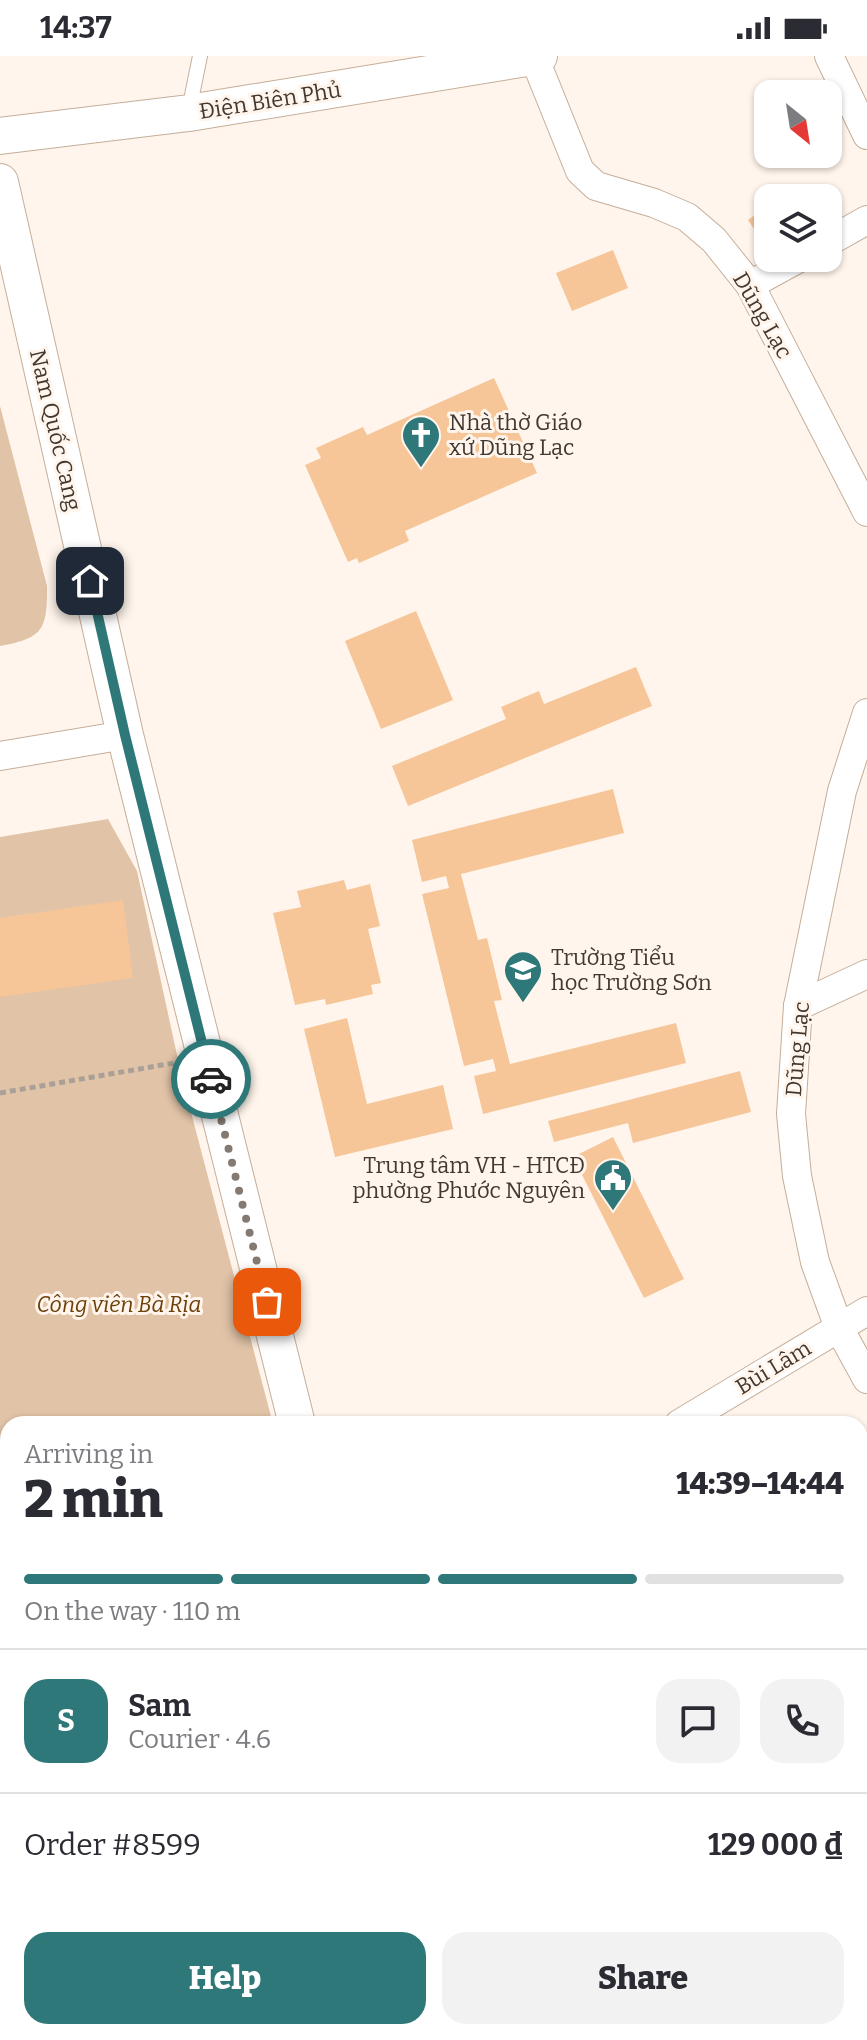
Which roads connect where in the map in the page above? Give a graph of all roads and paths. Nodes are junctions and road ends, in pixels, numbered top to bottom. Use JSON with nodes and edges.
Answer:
{"nodes":[{"id":1,"x":200,"y":56,"type":"edge"},
{"id":2,"x":535,"y":56,"type":"edge"},
{"id":3,"x":829,"y":56,"type":"edge"},
{"id":4,"x":189,"y":113,"type":"junction"},
{"id":5,"x":867,"y":135,"type":"edge"},
{"id":6,"x":0,"y":136,"type":"edge"},
{"id":7,"x":0,"y":182,"type":"edge"},
{"id":8,"x":867,"y":220,"type":"edge"},
{"id":9,"x":842,"y":234,"type":"edge"},
{"id":10,"x":774,"y":272,"type":"edge"},
{"id":11,"x":750,"y":285,"type":"junction"},
{"id":12,"x":867,"y":512,"type":"edge"},
{"id":13,"x":867,"y":713,"type":"edge"},
{"id":14,"x":125,"y":735,"type":"junction"},
{"id":15,"x":0,"y":756,"type":"edge"},
{"id":16,"x":867,"y":974,"type":"edge"},
{"id":17,"x":798,"y":1006,"type":"junction"},
{"id":18,"x":206,"y":1057,"type":"junction"},
{"id":19,"x":0,"y":1093,"type":"edge"},
{"id":20,"x":867,"y":1311,"type":"edge"},
{"id":21,"x":839,"y":1328,"type":"junction"},
{"id":22,"x":867,"y":1379,"type":"edge"},
{"id":23,"x":295,"y":1416,"type":"edge"},
{"id":24,"x":692,"y":1416,"type":"edge"}],
"edges":[{"from":1,"to":4,"type":"lane"},
{"from":2,"to":4,"type":"street","name":"Điện Biên Phủ"},
{"from":2,"to":11,"type":"street","name":"Dũng Lạc"},
{"from":3,"to":5,"type":"street"},
{"from":4,"to":6,"type":"street","name":"Điện Biên Phủ"},
{"from":7,"to":14,"type":"street","name":"Nam Quốc Cang"},
{"from":8,"to":9,"type":"street"},
{"from":10,"to":11,"type":"street"},
{"from":11,"to":12,"type":"street","name":"Dũng Lạc"},
{"from":13,"to":17,"type":"street","name":"Dũng Lạc"},
{"from":14,"to":15,"type":"street"},
{"from":14,"to":18,"type":"street","name":"Nam Quốc Cang"},
{"from":16,"to":17,"type":"street"},
{"from":17,"to":21,"type":"street","name":"Dũng Lạc"},
{"from":18,"to":19,"type":"path"},
{"from":18,"to":23,"type":"street","name":"Nam Quốc Cang"},
{"from":20,"to":21,"type":"street","name":"Bùi Lâm"},
{"from":21,"to":22,"type":"street","name":"Dũng Lạc"},
{"from":21,"to":24,"type":"street","name":"Bùi Lâm"}]}
